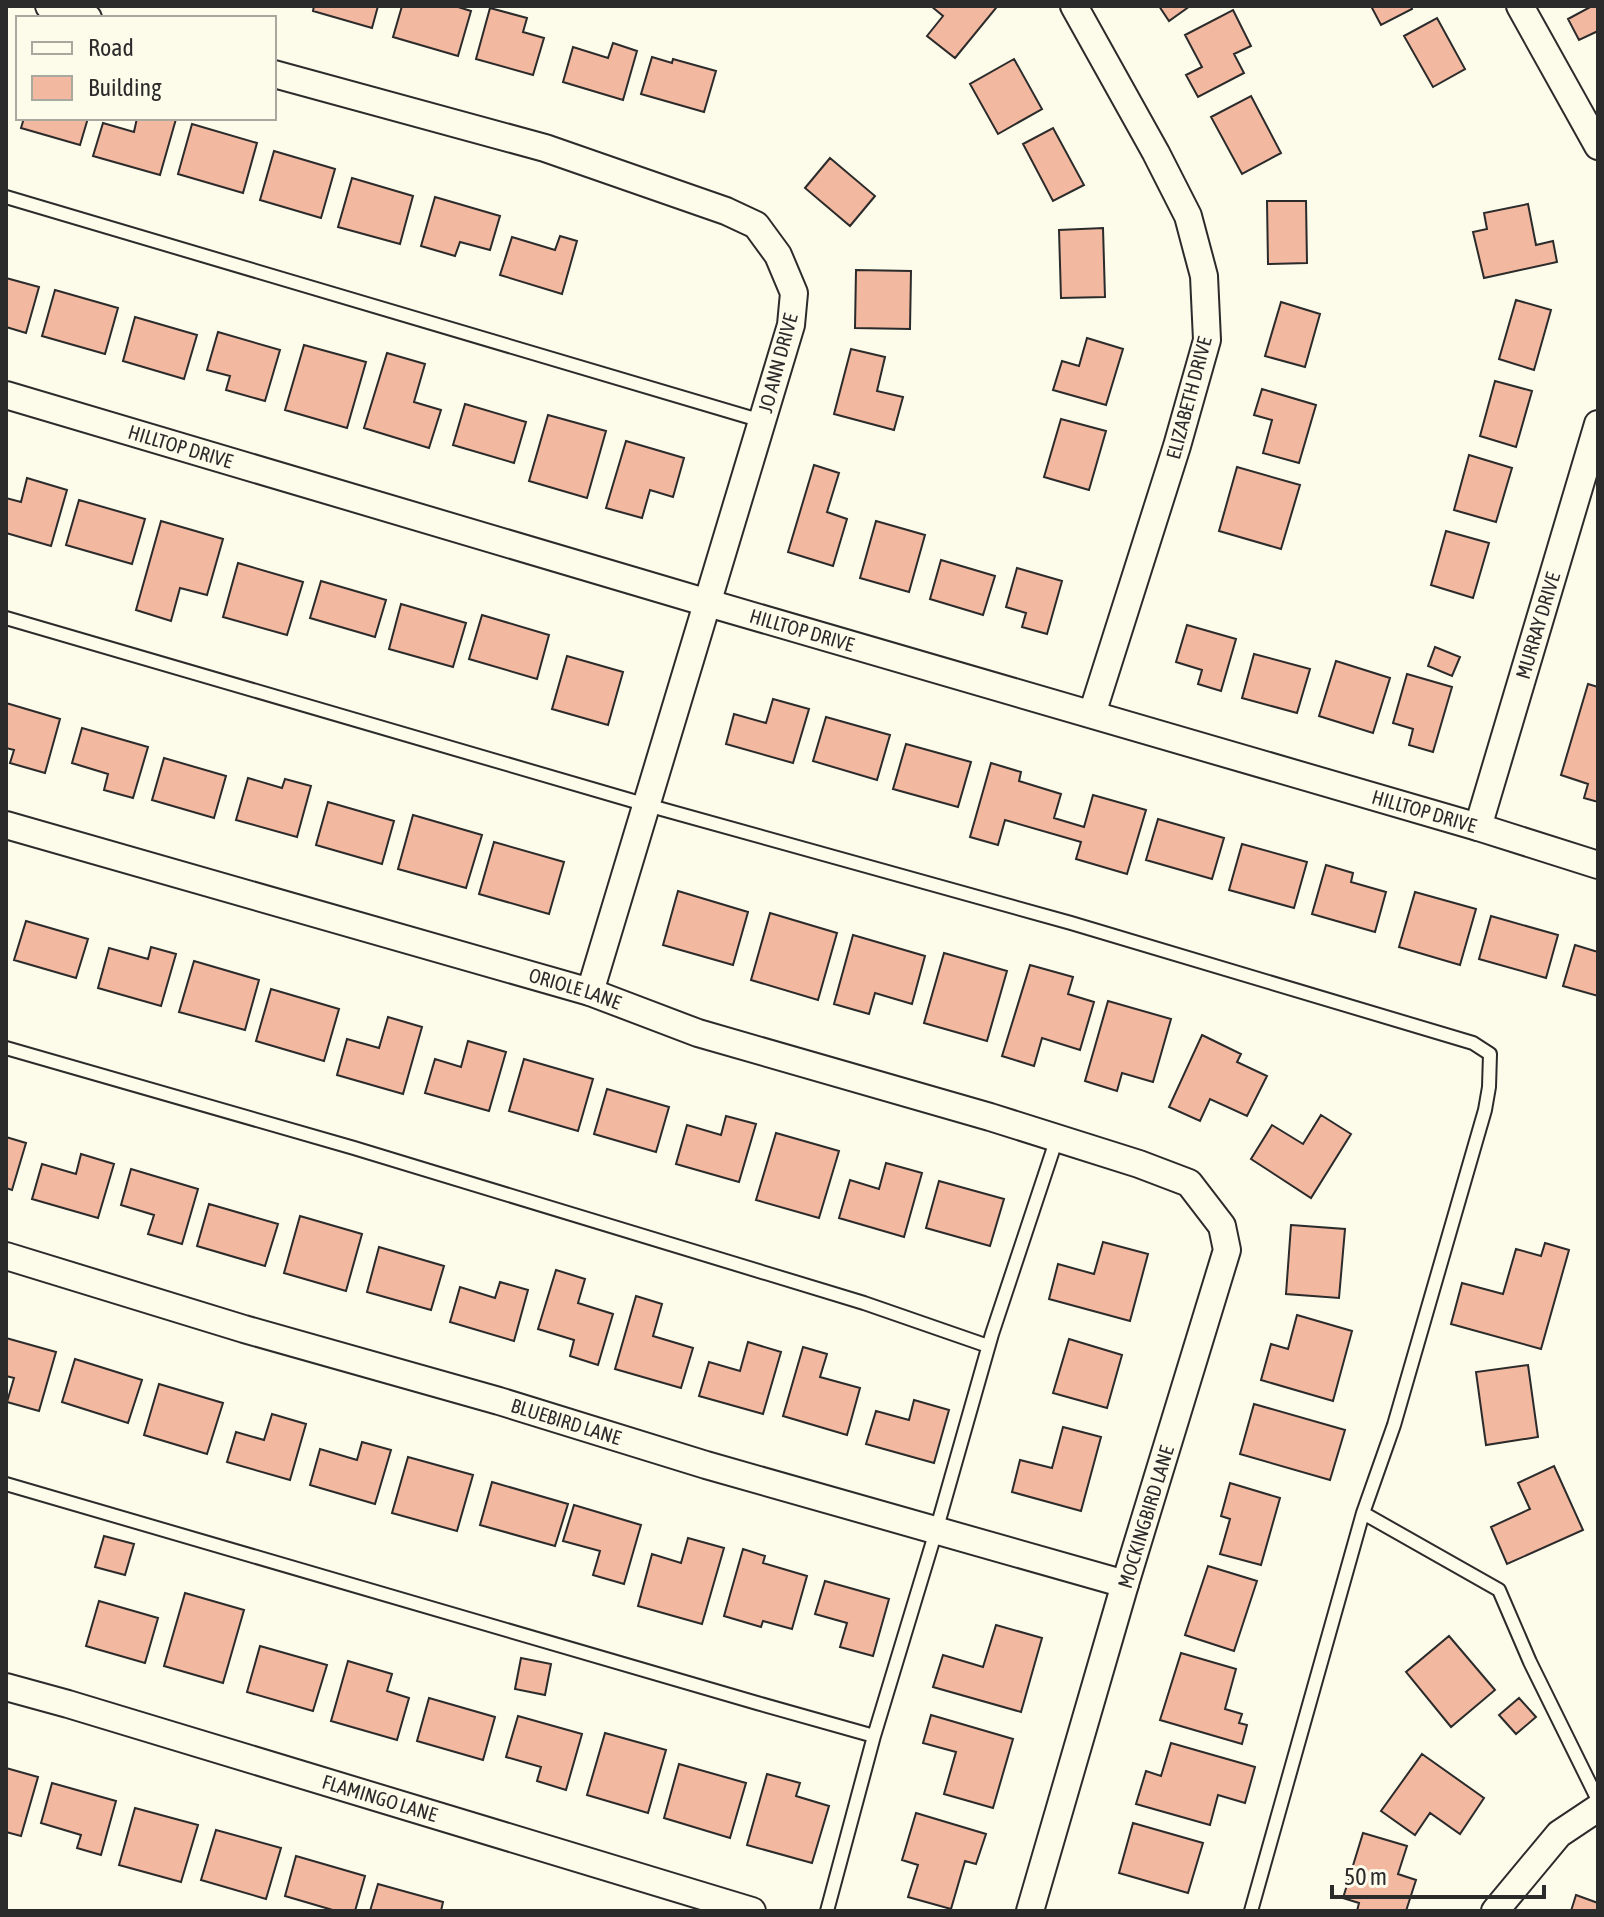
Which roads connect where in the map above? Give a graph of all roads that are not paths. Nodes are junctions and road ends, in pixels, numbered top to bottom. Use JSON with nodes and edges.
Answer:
{"nodes":[{"id":1,"x":49,"y":6,"type":"edge"},
{"id":2,"x":1074,"y":6,"type":"edge"},
{"id":3,"x":1520,"y":6,"type":"edge"},
{"id":4,"x":82,"y":16,"type":"edge"},
{"id":5,"x":276,"y":75,"type":"edge"},
{"id":6,"x":1598,"y":146,"type":"edge"},
{"id":7,"x":6,"y":197,"type":"edge"},
{"id":8,"x":6,"y":395,"type":"edge"},
{"id":9,"x":762,"y":421,"type":"junction"},
{"id":10,"x":1598,"y":424,"type":"edge"},
{"id":11,"x":708,"y":603,"type":"junction"},
{"id":12,"x":6,"y":618,"type":"edge"},
{"id":13,"x":1092,"y":714,"type":"junction"},
{"id":14,"x":647,"y":805,"type":"junction"},
{"id":15,"x":6,"y":825,"type":"edge"},
{"id":16,"x":1478,"y":827,"type":"junction"},
{"id":17,"x":1598,"y":865,"type":"edge"},
{"id":18,"x":590,"y":992,"type":"junction"},
{"id":19,"x":6,"y":1048,"type":"edge"},
{"id":20,"x":1057,"y":1138,"type":"junction"},
{"id":21,"x":1139,"y":1164,"type":"joint"},
{"id":22,"x":6,"y":1256,"type":"edge"},
{"id":23,"x":988,"y":1346,"type":"junction"},
{"id":24,"x":6,"y":1484,"type":"edge"},
{"id":25,"x":1363,"y":1513,"type":"junction"},
{"id":26,"x":936,"y":1531,"type":"junction"},
{"id":27,"x":1125,"y":1584,"type":"junction"},
{"id":28,"x":6,"y":1687,"type":"edge"},
{"id":29,"x":874,"y":1736,"type":"junction"},
{"id":30,"x":1598,"y":1800,"type":"edge"},
{"id":31,"x":1598,"y":1808,"type":"edge"},
{"id":32,"x":752,"y":1911,"type":"edge"},
{"id":33,"x":827,"y":1911,"type":"edge"},
{"id":34,"x":1030,"y":1911,"type":"edge"},
{"id":35,"x":1251,"y":1911,"type":"edge"},
{"id":36,"x":1495,"y":1911,"type":"edge"}],
"edges":[{"from":1,"to":4,"type":"street"},
{"from":2,"to":13,"type":"street","name":"ELIZABETH DRIVE"},
{"from":3,"to":6,"type":"street"},
{"from":5,"to":9,"type":"street","name":"JO ANN DRIVE"},
{"from":7,"to":9,"type":"lane"},
{"from":8,"to":11,"type":"street","name":"HILLTOP DRIVE"},
{"from":9,"to":11,"type":"street","name":"JO ANN DRIVE"},
{"from":10,"to":16,"type":"street","name":"MURRAY DRIVE"},
{"from":11,"to":13,"type":"street","name":"HILLTOP DRIVE"},
{"from":11,"to":14,"type":"street","name":"JO ANN DRIVE"},
{"from":12,"to":14,"type":"lane"},
{"from":13,"to":16,"type":"street","name":"HILLTOP DRIVE"},
{"from":14,"to":18,"type":"street","name":"JO ANN DRIVE"},
{"from":14,"to":25,"type":"lane"},
{"from":15,"to":18,"type":"street","name":"ORIOLE LANE"},
{"from":16,"to":17,"type":"street","name":"HILLTOP DRIVE"},
{"from":18,"to":20,"type":"street","name":"ORIOLE LANE"},
{"from":19,"to":23,"type":"lane"},
{"from":20,"to":21,"type":"street","name":"ORIOLE LANE"},
{"from":20,"to":23,"type":"lane"},
{"from":21,"to":27,"type":"street","name":"MOCKINGBIRD LANE"},
{"from":22,"to":26,"type":"street","name":"BLUEBIRD LANE"},
{"from":23,"to":26,"type":"lane"},
{"from":24,"to":29,"type":"lane"},
{"from":25,"to":30,"type":"lane"},
{"from":25,"to":35,"type":"lane"},
{"from":26,"to":27,"type":"street","name":"BLUEBIRD LANE"},
{"from":26,"to":29,"type":"lane"},
{"from":27,"to":34,"type":"street","name":"MOCKINGBIRD LANE"},
{"from":28,"to":32,"type":"street","name":"FLAMINGO LANE"},
{"from":29,"to":33,"type":"lane"},
{"from":31,"to":36,"type":"street"}]}
